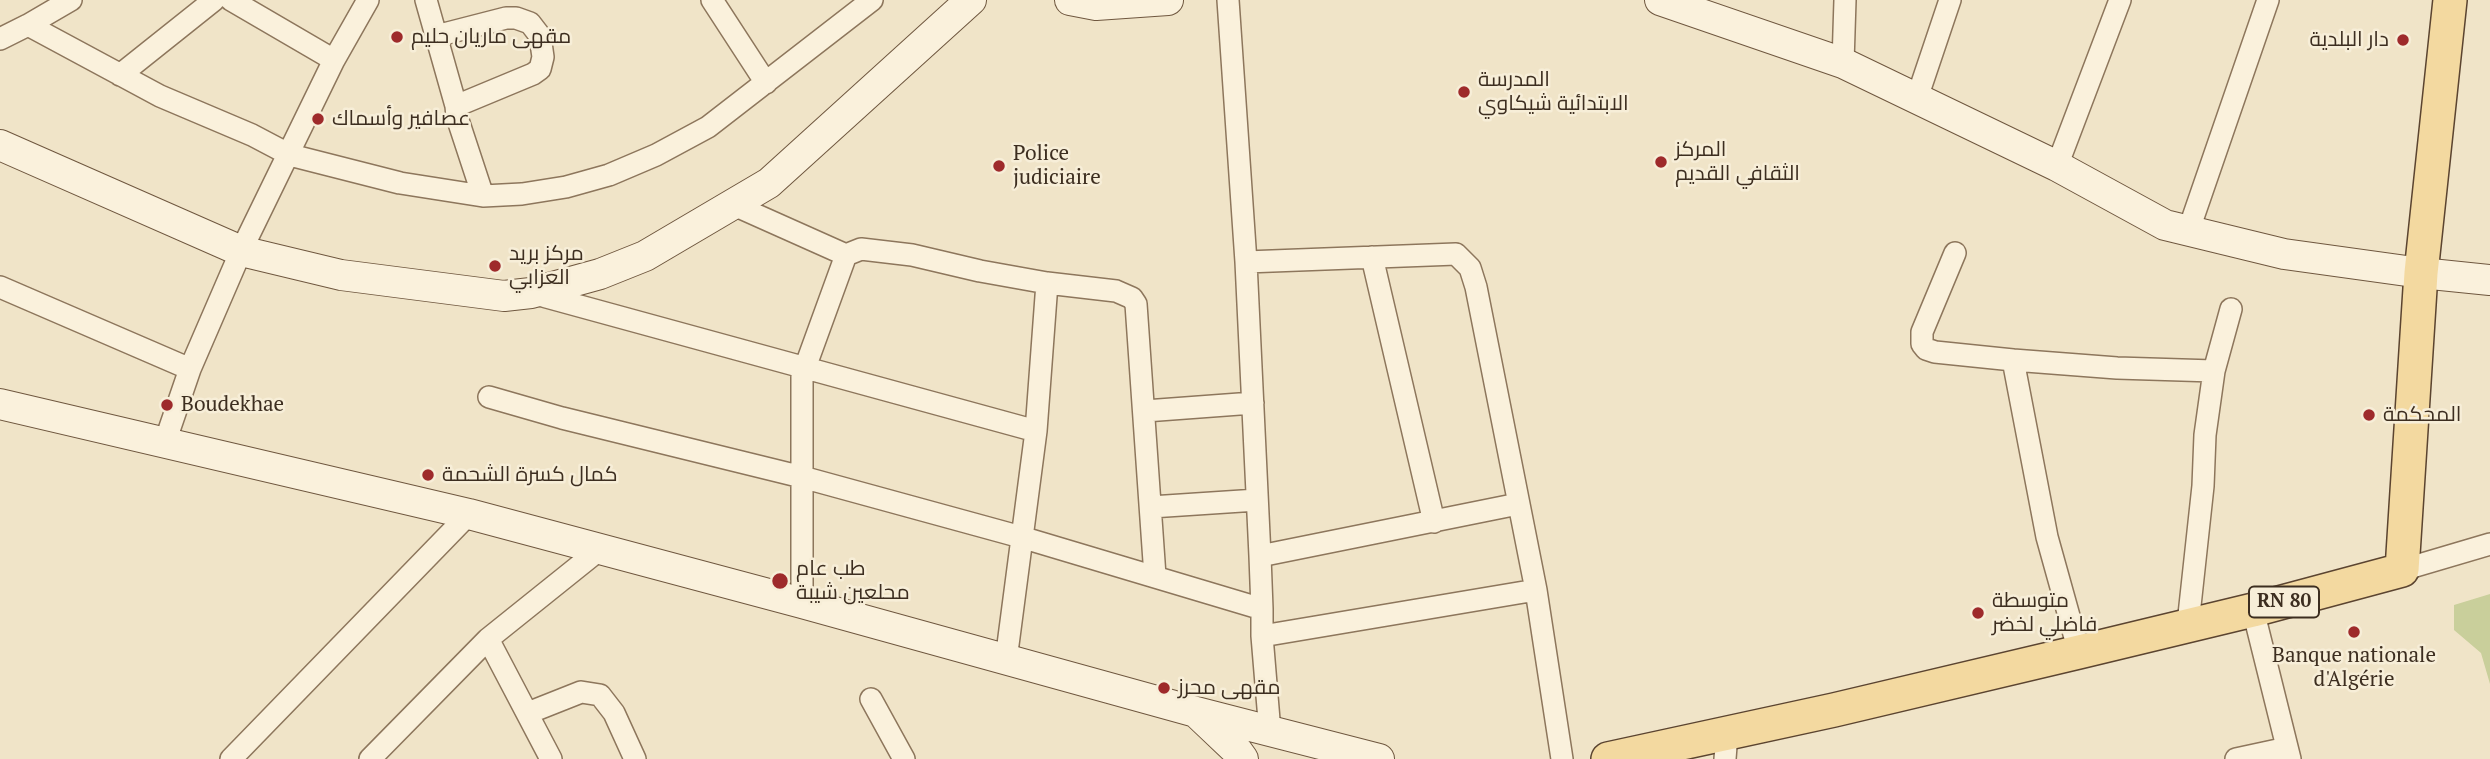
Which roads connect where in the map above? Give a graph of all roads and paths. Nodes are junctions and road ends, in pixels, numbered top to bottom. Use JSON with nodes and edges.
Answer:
{"nodes":[{"id":1,"x":71,"y":0,"type":"edge"},
{"id":2,"x":214,"y":0,"type":"edge"},
{"id":3,"x":231,"y":0,"type":"edge"},
{"id":4,"x":368,"y":0,"type":"edge"},
{"id":5,"x":426,"y":0,"type":"edge"},
{"id":6,"x":712,"y":0,"type":"edge"},
{"id":7,"x":872,"y":0,"type":"edge"},
{"id":8,"x":971,"y":0,"type":"edge"},
{"id":9,"x":1070,"y":0,"type":"edge"},
{"id":10,"x":1168,"y":0,"type":"edge"},
{"id":11,"x":1228,"y":0,"type":"edge"},
{"id":12,"x":1660,"y":0,"type":"edge"},
{"id":13,"x":1845,"y":0,"type":"edge"},
{"id":14,"x":1950,"y":0,"type":"edge"},
{"id":15,"x":2120,"y":0,"type":"edge"},
{"id":16,"x":2268,"y":0,"type":"edge"},
{"id":17,"x":2450,"y":0,"type":"edge"},
{"id":18,"x":28,"y":24,"type":"junction"},
{"id":19,"x":436,"y":36,"type":"junction"},
{"id":20,"x":0,"y":38,"type":"edge"},
{"id":21,"x":334,"y":60,"type":"junction"},
{"id":22,"x":1843,"y":63,"type":"junction"},
{"id":23,"x":120,"y":75,"type":"junction"},
{"id":24,"x":766,"y":83,"type":"junction"},
{"id":25,"x":1917,"y":99,"type":"junction"},
{"id":26,"x":456,"y":106,"type":"junction"},
{"id":27,"x":0,"y":145,"type":"edge"},
{"id":28,"x":290,"y":155,"type":"junction"},
{"id":29,"x":2057,"y":166,"type":"junction"},
{"id":30,"x":483,"y":196,"type":"junction"},
{"id":31,"x":734,"y":205,"type":"junction"},
{"id":32,"x":2188,"y":232,"type":"junction"},
{"id":33,"x":241,"y":251,"type":"junction"},
{"id":34,"x":1955,"y":253,"type":"dead end"},
{"id":35,"x":846,"y":254,"type":"junction"},
{"id":36,"x":1372,"y":257,"type":"junction"},
{"id":37,"x":1246,"y":262,"type":"junction"},
{"id":38,"x":2421,"y":273,"type":"junction"},
{"id":39,"x":2490,"y":280,"type":"edge"},
{"id":40,"x":1047,"y":283,"type":"junction"},
{"id":41,"x":0,"y":287,"type":"edge"},
{"id":42,"x":531,"y":293,"type":"junction"},
{"id":43,"x":2231,"y":309,"type":"dead end"},
{"id":44,"x":2013,"y":360,"type":"junction"},
{"id":45,"x":805,"y":368,"type":"junction"},
{"id":46,"x":190,"y":369,"type":"junction"},
{"id":47,"x":2214,"y":371,"type":"junction"},
{"id":48,"x":489,"y":397,"type":"dead end"},
{"id":49,"x":1253,"y":403,"type":"junction"},
{"id":50,"x":0,"y":404,"type":"edge"},
{"id":51,"x":1145,"y":411,"type":"junction"},
{"id":52,"x":1036,"y":431,"type":"junction"},
{"id":53,"x":165,"y":442,"type":"junction"},
{"id":54,"x":802,"y":477,"type":"junction"},
{"id":55,"x":1257,"y":500,"type":"junction"},
{"id":56,"x":1518,"y":504,"type":"junction"},
{"id":57,"x":1151,"y":507,"type":"junction"},
{"id":58,"x":469,"y":514,"type":"junction"},
{"id":59,"x":1434,"y":522,"type":"junction"},
{"id":60,"x":1021,"y":537,"type":"junction"},
{"id":61,"x":2490,"y":544,"type":"edge"},
{"id":62,"x":599,"y":550,"type":"junction"},
{"id":63,"x":1260,"y":556,"type":"junction"},
{"id":64,"x":2402,"y":570,"type":"junction"},
{"id":65,"x":1155,"y":576,"type":"junction"},
{"id":66,"x":1536,"y":590,"type":"junction"},
{"id":67,"x":802,"y":603,"type":"junction"},
{"id":68,"x":1262,"y":609,"type":"junction"},
{"id":69,"x":2253,"y":610,"type":"junction"},
{"id":70,"x":2189,"y":624,"type":"junction"},
{"id":71,"x":1262,"y":636,"type":"junction"},
{"id":72,"x":488,"y":639,"type":"junction"},
{"id":73,"x":2079,"y":652,"type":"junction"},
{"id":74,"x":1006,"y":660,"type":"junction"},
{"id":75,"x":871,"y":699,"type":"dead end"},
{"id":76,"x":1196,"y":712,"type":"junction"},
{"id":77,"x":528,"y":713,"type":"junction"},
{"id":78,"x":1270,"y":732,"type":"junction"},
{"id":79,"x":1726,"y":746,"type":"edge"},
{"id":80,"x":2289,"y":753,"type":"edge"},
{"id":81,"x":1662,"y":754,"type":"edge"},
{"id":82,"x":241,"y":756,"type":"edge"},
{"id":83,"x":370,"y":759,"type":"edge"},
{"id":84,"x":551,"y":759,"type":"edge"},
{"id":85,"x":635,"y":759,"type":"edge"},
{"id":86,"x":904,"y":759,"type":"edge"},
{"id":87,"x":1243,"y":759,"type":"edge"},
{"id":88,"x":1379,"y":759,"type":"edge"},
{"id":89,"x":1562,"y":759,"type":"edge"},
{"id":90,"x":1608,"y":759,"type":"edge"},
{"id":91,"x":2236,"y":759,"type":"edge"}],
"edges":[{"from":1,"to":18,"type":"street"},
{"from":2,"to":23,"type":"street"},
{"from":3,"to":21,"type":"street"},
{"from":4,"to":21,"type":"street"},
{"from":5,"to":19,"type":"street"},
{"from":6,"to":24,"type":"street"},
{"from":7,"to":24,"type":"street"},
{"from":8,"to":31,"type":"street"},
{"from":9,"to":10,"type":"street"},
{"from":11,"to":37,"type":"street"},
{"from":12,"to":22,"type":"street"},
{"from":13,"to":22,"type":"street"},
{"from":14,"to":25,"type":"street"},
{"from":15,"to":29,"type":"street"},
{"from":16,"to":32,"type":"street"},
{"from":17,"to":38,"type":"main road"},
{"from":18,"to":20,"type":"street"},
{"from":18,"to":23,"type":"street"},
{"from":19,"to":26,"type":"street"},
{"from":19,"to":26,"type":"street"},
{"from":21,"to":28,"type":"street"},
{"from":22,"to":25,"type":"street"},
{"from":23,"to":28,"type":"street"},
{"from":24,"to":30,"type":"street"},
{"from":25,"to":29,"type":"street"},
{"from":26,"to":30,"type":"street"},
{"from":27,"to":33,"type":"street"},
{"from":28,"to":30,"type":"street"},
{"from":28,"to":33,"type":"street"},
{"from":29,"to":32,"type":"street"},
{"from":31,"to":35,"type":"street"},
{"from":31,"to":42,"type":"street"},
{"from":32,"to":38,"type":"street"},
{"from":33,"to":42,"type":"street"},
{"from":33,"to":46,"type":"street"},
{"from":34,"to":44,"type":"street"},
{"from":35,"to":40,"type":"street"},
{"from":35,"to":45,"type":"street"},
{"from":36,"to":37,"type":"street"},
{"from":36,"to":56,"type":"street"},
{"from":36,"to":59,"type":"street"},
{"from":37,"to":49,"type":"street"},
{"from":38,"to":39,"type":"street"},
{"from":38,"to":64,"type":"main road"},
{"from":40,"to":51,"type":"street"},
{"from":40,"to":52,"type":"street"},
{"from":41,"to":46,"type":"street"},
{"from":42,"to":45,"type":"street"},
{"from":43,"to":47,"type":"street"},
{"from":44,"to":47,"type":"street"},
{"from":44,"to":73,"type":"street"},
{"from":45,"to":52,"type":"street"},
{"from":45,"to":54,"type":"street"},
{"from":46,"to":53,"type":"street"},
{"from":47,"to":70,"type":"street"},
{"from":48,"to":54,"type":"street"},
{"from":49,"to":51,"type":"street"},
{"from":49,"to":55,"type":"street"},
{"from":50,"to":53,"type":"street"},
{"from":51,"to":57,"type":"street"},
{"from":52,"to":60,"type":"street"},
{"from":53,"to":58,"type":"street"},
{"from":54,"to":60,"type":"street"},
{"from":54,"to":67,"type":"street"},
{"from":55,"to":57,"type":"street"},
{"from":55,"to":63,"type":"street"},
{"from":56,"to":59,"type":"street"},
{"from":56,"to":66,"type":"street"},
{"from":57,"to":65,"type":"street"},
{"from":58,"to":62,"type":"street"},
{"from":58,"to":82,"type":"street"},
{"from":59,"to":63,"type":"street"},
{"from":60,"to":65,"type":"street"},
{"from":60,"to":74,"type":"street"},
{"from":61,"to":64,"type":"street"},
{"from":62,"to":67,"type":"street"},
{"from":62,"to":72,"type":"street"},
{"from":63,"to":68,"type":"street"},
{"from":64,"to":69,"type":"main road","number":"RN 80"},
{"from":65,"to":68,"type":"street"},
{"from":66,"to":71,"type":"street"},
{"from":66,"to":89,"type":"street"},
{"from":67,"to":74,"type":"street"},
{"from":68,"to":71,"type":"street"},
{"from":69,"to":70,"type":"main road","number":"RN 80"},
{"from":69,"to":80,"type":"street"},
{"from":70,"to":73,"type":"main road","number":"RN 80"},
{"from":71,"to":78,"type":"street"},
{"from":72,"to":77,"type":"street"},
{"from":72,"to":83,"type":"street"},
{"from":73,"to":79,"type":"main road","number":"RN 80"},
{"from":74,"to":76,"type":"street"},
{"from":75,"to":86,"type":"street"},
{"from":76,"to":78,"type":"street"},
{"from":76,"to":87,"type":"street"},
{"from":77,"to":84,"type":"street"},
{"from":77,"to":85,"type":"street"},
{"from":78,"to":88,"type":"street"},
{"from":79,"to":81,"type":"main road","number":"RN 80"},
{"from":80,"to":91,"type":"street"},
{"from":81,"to":90,"type":"main road","number":"RN 80"}]}
